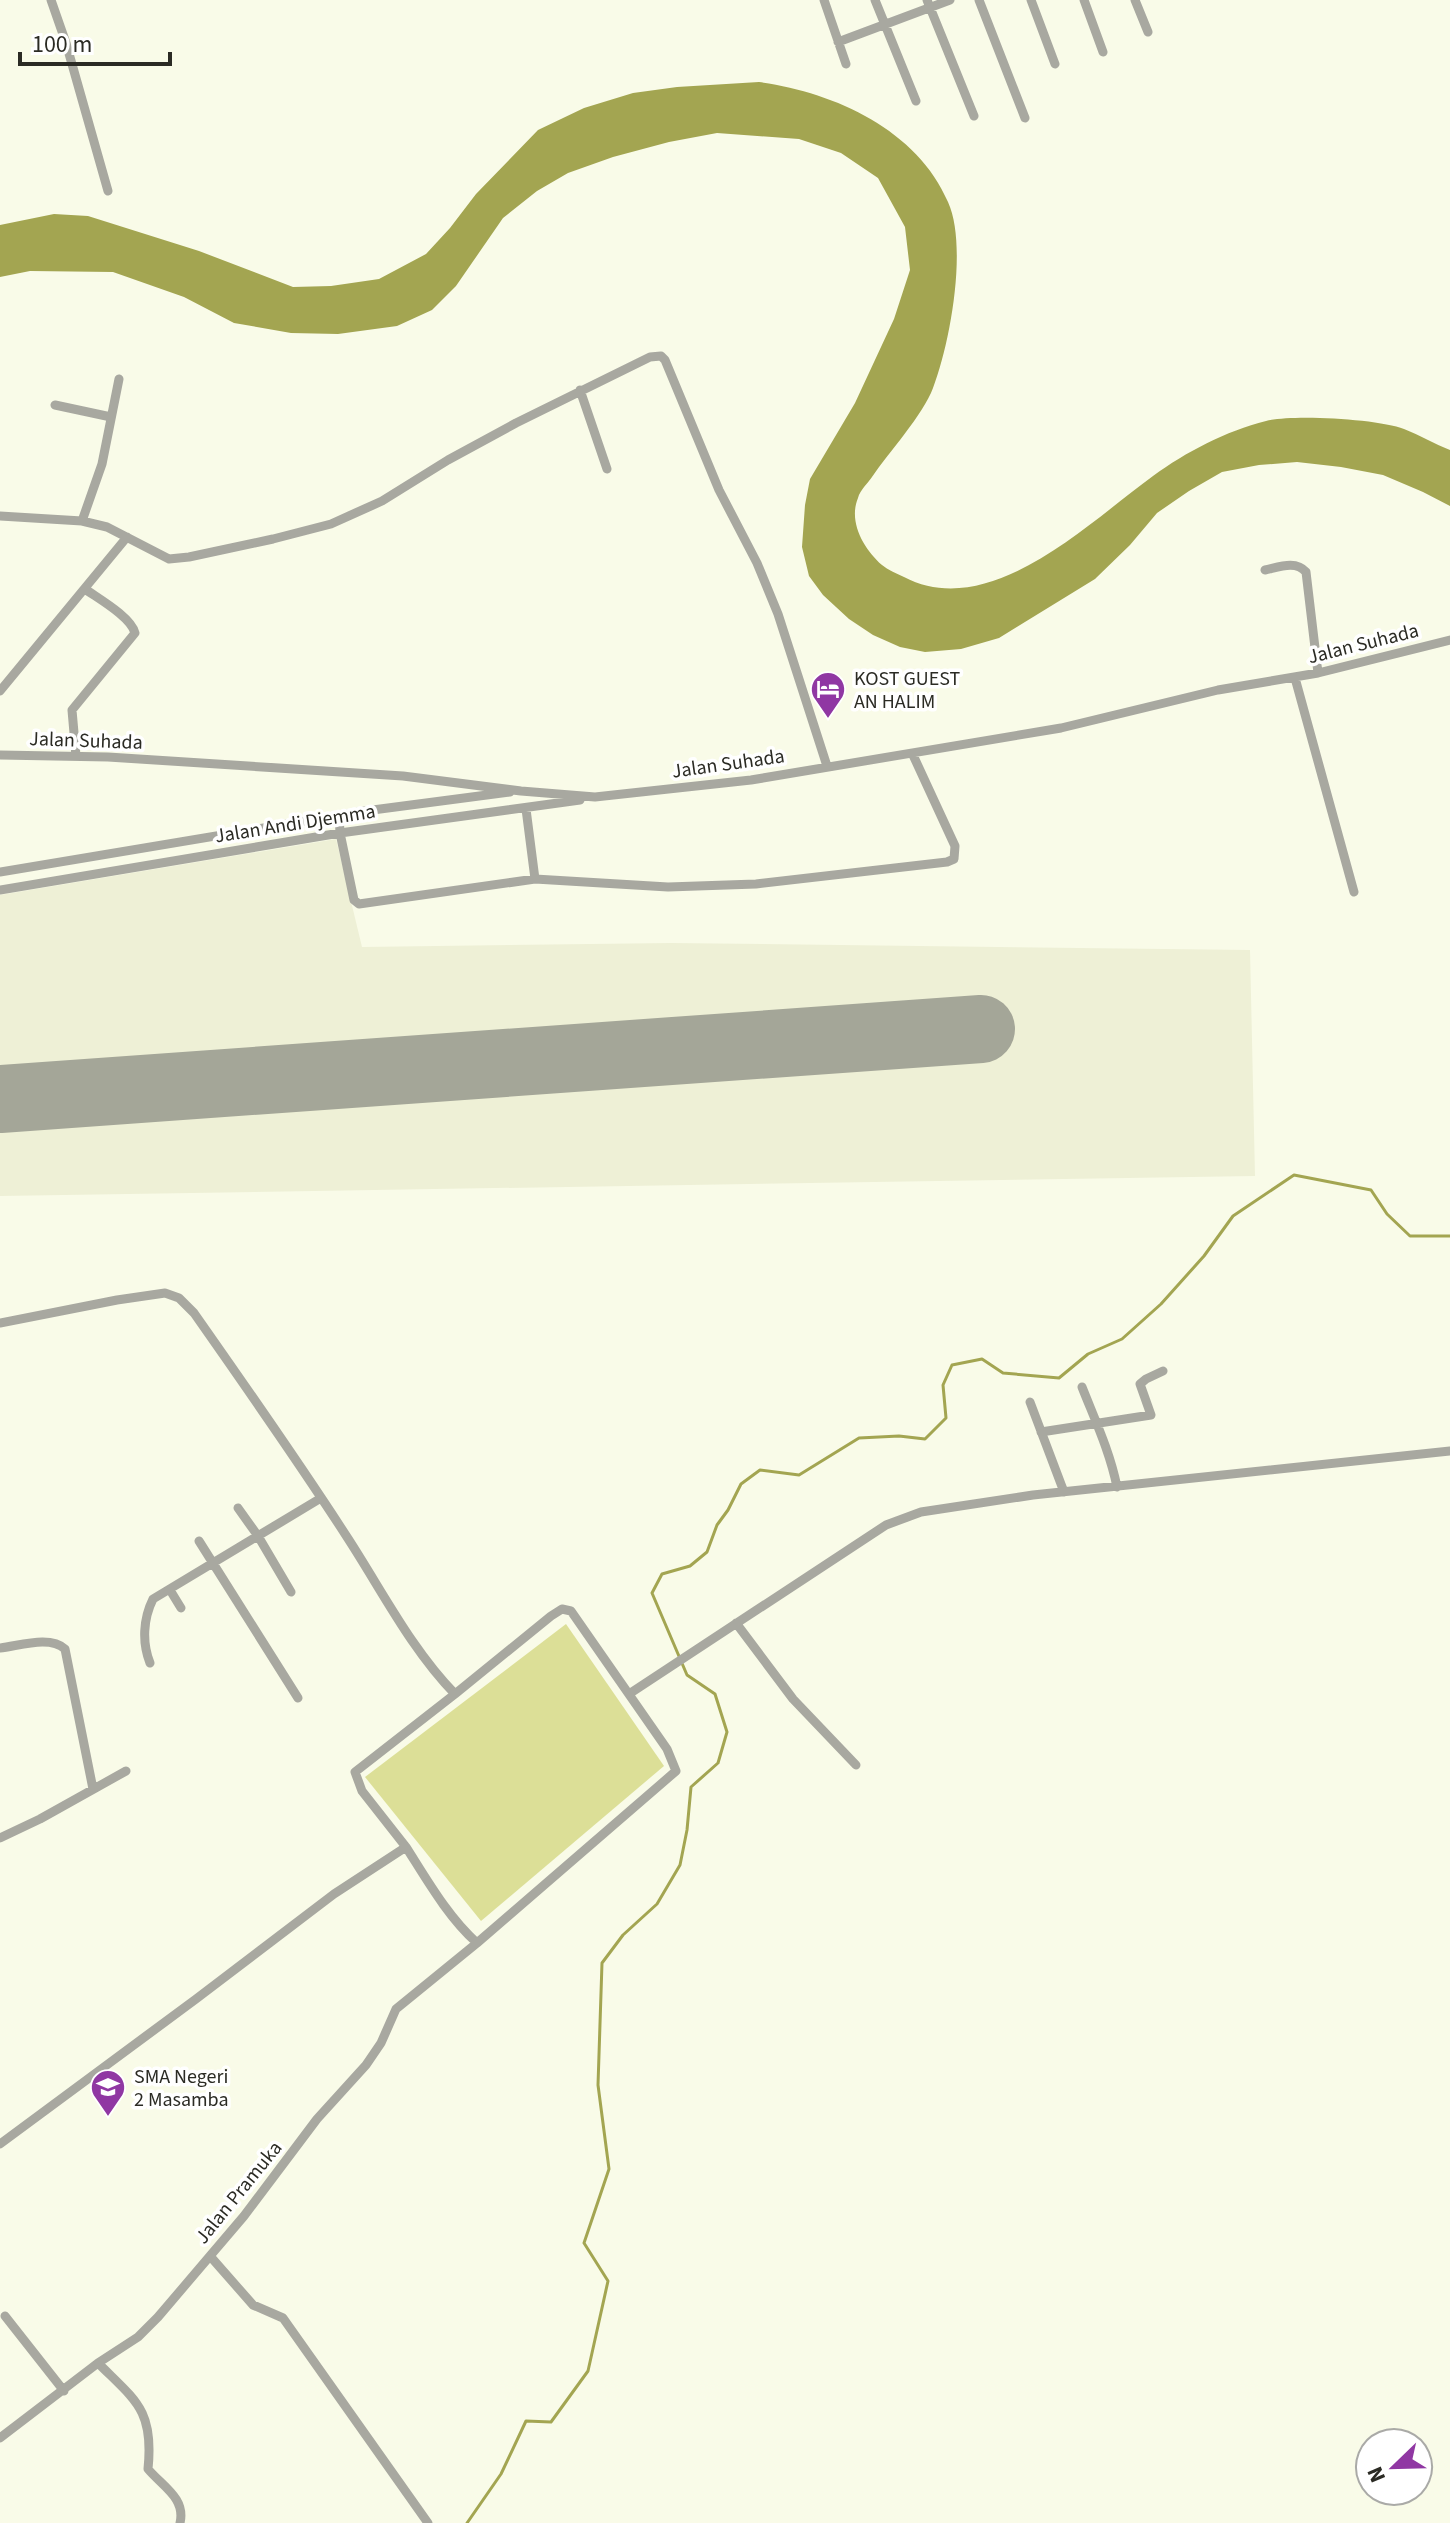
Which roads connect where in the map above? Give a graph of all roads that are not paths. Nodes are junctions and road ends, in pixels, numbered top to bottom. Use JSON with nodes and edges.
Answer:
{"nodes":[{"id":1,"x":51,"y":0,"type":"edge"},
{"id":2,"x":824,"y":0,"type":"edge"},
{"id":3,"x":875,"y":0,"type":"edge"},
{"id":4,"x":950,"y":0,"type":"edge"},
{"id":5,"x":979,"y":0,"type":"edge"},
{"id":6,"x":1031,"y":0,"type":"edge"},
{"id":7,"x":1084,"y":0,"type":"edge"},
{"id":8,"x":1135,"y":0,"type":"edge"},
{"id":9,"x":929,"y":4,"type":"edge"},
{"id":10,"x":885,"y":25,"type":"junction"},
{"id":11,"x":1148,"y":32,"type":"dead end"},
{"id":12,"x":838,"y":42,"type":"junction"},
{"id":13,"x":1103,"y":52,"type":"dead end"},
{"id":14,"x":846,"y":64,"type":"dead end"},
{"id":15,"x":1055,"y":64,"type":"dead end"},
{"id":16,"x":916,"y":101,"type":"dead end"},
{"id":17,"x":974,"y":116,"type":"dead end"},
{"id":18,"x":1025,"y":118,"type":"dead end"},
{"id":19,"x":108,"y":191,"type":"dead end"},
{"id":20,"x":119,"y":379,"type":"dead end"},
{"id":21,"x":580,"y":390,"type":"junction"},
{"id":22,"x":55,"y":405,"type":"dead end"},
{"id":23,"x":111,"y":417,"type":"junction"},
{"id":24,"x":607,"y":469,"type":"dead end"},
{"id":25,"x":0,"y":516,"type":"edge"},
{"id":26,"x":82,"y":521,"type":"junction"},
{"id":27,"x":127,"y":537,"type":"junction"},
{"id":28,"x":1265,"y":570,"type":"dead end"},
{"id":29,"x":85,"y":589,"type":"junction"},
{"id":30,"x":1450,"y":640,"type":"edge"},
{"id":31,"x":1318,"y":673,"type":"junction"},
{"id":32,"x":1295,"y":678,"type":"junction"},
{"id":33,"x":0,"y":691,"type":"edge"},
{"id":34,"x":0,"y":755,"type":"edge"},
{"id":35,"x":913,"y":755,"type":"junction"},
{"id":36,"x":76,"y":756,"type":"junction"},
{"id":37,"x":827,"y":766,"type":"junction"},
{"id":38,"x":521,"y":791,"type":"junction"},
{"id":39,"x":595,"y":797,"type":"junction"},
{"id":40,"x":526,"y":809,"type":"junction"},
{"id":41,"x":339,"y":815,"type":"junction"},
{"id":42,"x":340,"y":833,"type":"junction"},
{"id":43,"x":197,"y":839,"type":"junction"},
{"id":44,"x":200,"y":856,"type":"junction"},
{"id":45,"x":0,"y":872,"type":"edge"},
{"id":46,"x":535,"y":879,"type":"junction"},
{"id":47,"x":0,"y":890,"type":"edge"},
{"id":48,"x":1354,"y":892,"type":"dead end"},
{"id":49,"x":0,"y":1323,"type":"edge"},
{"id":50,"x":1163,"y":1371,"type":"dead end"},
{"id":51,"x":1082,"y":1387,"type":"dead end"},
{"id":52,"x":1030,"y":1402,"type":"dead end"},
{"id":53,"x":1098,"y":1423,"type":"junction"},
{"id":54,"x":1041,"y":1432,"type":"junction"},
{"id":55,"x":1450,"y":1451,"type":"edge"},
{"id":56,"x":1117,"y":1487,"type":"junction"},
{"id":57,"x":1064,"y":1492,"type":"junction"},
{"id":58,"x":321,"y":1498,"type":"junction"},
{"id":59,"x":238,"y":1508,"type":"dead end"},
{"id":60,"x":258,"y":1536,"type":"junction"},
{"id":61,"x":199,"y":1541,"type":"dead end"},
{"id":62,"x":214,"y":1563,"type":"junction"},
{"id":63,"x":170,"y":1590,"type":"junction"},
{"id":64,"x":291,"y":1592,"type":"dead end"},
{"id":65,"x":181,"y":1608,"type":"dead end"},
{"id":66,"x":736,"y":1623,"type":"junction"},
{"id":67,"x":0,"y":1648,"type":"edge"},
{"id":68,"x":150,"y":1663,"type":"dead end"},
{"id":69,"x":455,"y":1694,"type":"junction"},
{"id":70,"x":629,"y":1694,"type":"junction"},
{"id":71,"x":298,"y":1698,"type":"dead end"},
{"id":72,"x":856,"y":1765,"type":"dead end"},
{"id":73,"x":126,"y":1771,"type":"dead end"},
{"id":74,"x":93,"y":1789,"type":"junction"},
{"id":75,"x":0,"y":1838,"type":"edge"},
{"id":76,"x":406,"y":1847,"type":"junction"},
{"id":77,"x":477,"y":1943,"type":"junction"},
{"id":78,"x":0,"y":2144,"type":"edge"},
{"id":79,"x":210,"y":2256,"type":"junction"},
{"id":80,"x":5,"y":2316,"type":"dead end"},
{"id":81,"x":98,"y":2363,"type":"junction"},
{"id":82,"x":64,"y":2391,"type":"junction"},
{"id":83,"x":0,"y":2438,"type":"edge"},
{"id":84,"x":180,"y":2523,"type":"edge"},
{"id":85,"x":428,"y":2523,"type":"edge"}],
"edges":[{"from":1,"to":19,"type":"street"},
{"from":2,"to":12,"type":"street"},
{"from":3,"to":10,"type":"street"},
{"from":4,"to":9,"type":"street"},
{"from":5,"to":18,"type":"street"},
{"from":6,"to":15,"type":"street"},
{"from":7,"to":13,"type":"street"},
{"from":8,"to":11,"type":"street"},
{"from":9,"to":10,"type":"street"},
{"from":9,"to":17,"type":"street"},
{"from":10,"to":12,"type":"street"},
{"from":10,"to":16,"type":"street"},
{"from":12,"to":14,"type":"street"},
{"from":20,"to":23,"type":"street"},
{"from":21,"to":24,"type":"street"},
{"from":21,"to":27,"type":"street"},
{"from":21,"to":37,"type":"street"},
{"from":22,"to":23,"type":"street"},
{"from":23,"to":26,"type":"street"},
{"from":25,"to":26,"type":"street"},
{"from":26,"to":27,"type":"street"},
{"from":27,"to":29,"type":"street"},
{"from":28,"to":31,"type":"street"},
{"from":29,"to":33,"type":"street"},
{"from":29,"to":36,"type":"street"},
{"from":30,"to":31,"type":"street","name":"Jalan Suhada"},
{"from":31,"to":32,"type":"street","name":"Jalan Suhada"},
{"from":32,"to":35,"type":"street","name":"Jalan Suhada"},
{"from":32,"to":48,"type":"street"},
{"from":34,"to":36,"type":"street","name":"Jalan Suhada"},
{"from":35,"to":37,"type":"street","name":"Jalan Suhada"},
{"from":35,"to":46,"type":"street"},
{"from":36,"to":38,"type":"street","name":"Jalan Suhada"},
{"from":37,"to":39,"type":"street","name":"Jalan Suhada"},
{"from":38,"to":39,"type":"street","name":"Jalan Suhada"},
{"from":38,"to":41,"type":"street","name":"Jalan Andi Djemma"},
{"from":39,"to":40,"type":"street","name":"Jalan Andi Djemma"},
{"from":40,"to":42,"type":"street","name":"Jalan Andi Djemma"},
{"from":40,"to":46,"type":"street"},
{"from":41,"to":42,"type":"street"},
{"from":41,"to":43,"type":"street","name":"Jalan Andi Djemma"},
{"from":42,"to":44,"type":"street","name":"Jalan Andi Djemma"},
{"from":42,"to":46,"type":"street"},
{"from":43,"to":44,"type":"street"},
{"from":43,"to":45,"type":"street","name":"Jalan Andi Djemma"},
{"from":44,"to":47,"type":"street","name":"Jalan Andi Djemma"},
{"from":49,"to":58,"type":"street"},
{"from":50,"to":53,"type":"street"},
{"from":51,"to":53,"type":"street"},
{"from":52,"to":54,"type":"street"},
{"from":53,"to":54,"type":"street"},
{"from":53,"to":56,"type":"street"},
{"from":54,"to":57,"type":"street"},
{"from":55,"to":56,"type":"street"},
{"from":56,"to":57,"type":"street"},
{"from":57,"to":66,"type":"street"},
{"from":58,"to":60,"type":"street"},
{"from":58,"to":69,"type":"street"},
{"from":59,"to":60,"type":"street"},
{"from":60,"to":62,"type":"street"},
{"from":60,"to":64,"type":"street"},
{"from":61,"to":62,"type":"street"},
{"from":62,"to":63,"type":"street"},
{"from":62,"to":71,"type":"street"},
{"from":63,"to":65,"type":"street"},
{"from":63,"to":68,"type":"street"},
{"from":66,"to":70,"type":"street"},
{"from":66,"to":72,"type":"street"},
{"from":67,"to":74,"type":"street"},
{"from":69,"to":70,"type":"street"},
{"from":69,"to":76,"type":"street"},
{"from":70,"to":77,"type":"street","name":"Jalan Pramuka"},
{"from":73,"to":74,"type":"street"},
{"from":74,"to":75,"type":"street"},
{"from":76,"to":77,"type":"street"},
{"from":76,"to":78,"type":"street"},
{"from":77,"to":79,"type":"street","name":"Jalan Pramuka"},
{"from":79,"to":81,"type":"street","name":"Jalan Pramuka"},
{"from":79,"to":85,"type":"street"},
{"from":80,"to":82,"type":"street"},
{"from":81,"to":82,"type":"street","name":"Jalan Pramuka"},
{"from":81,"to":84,"type":"street"},
{"from":82,"to":83,"type":"street","name":"Jalan Pramuka"}]}
